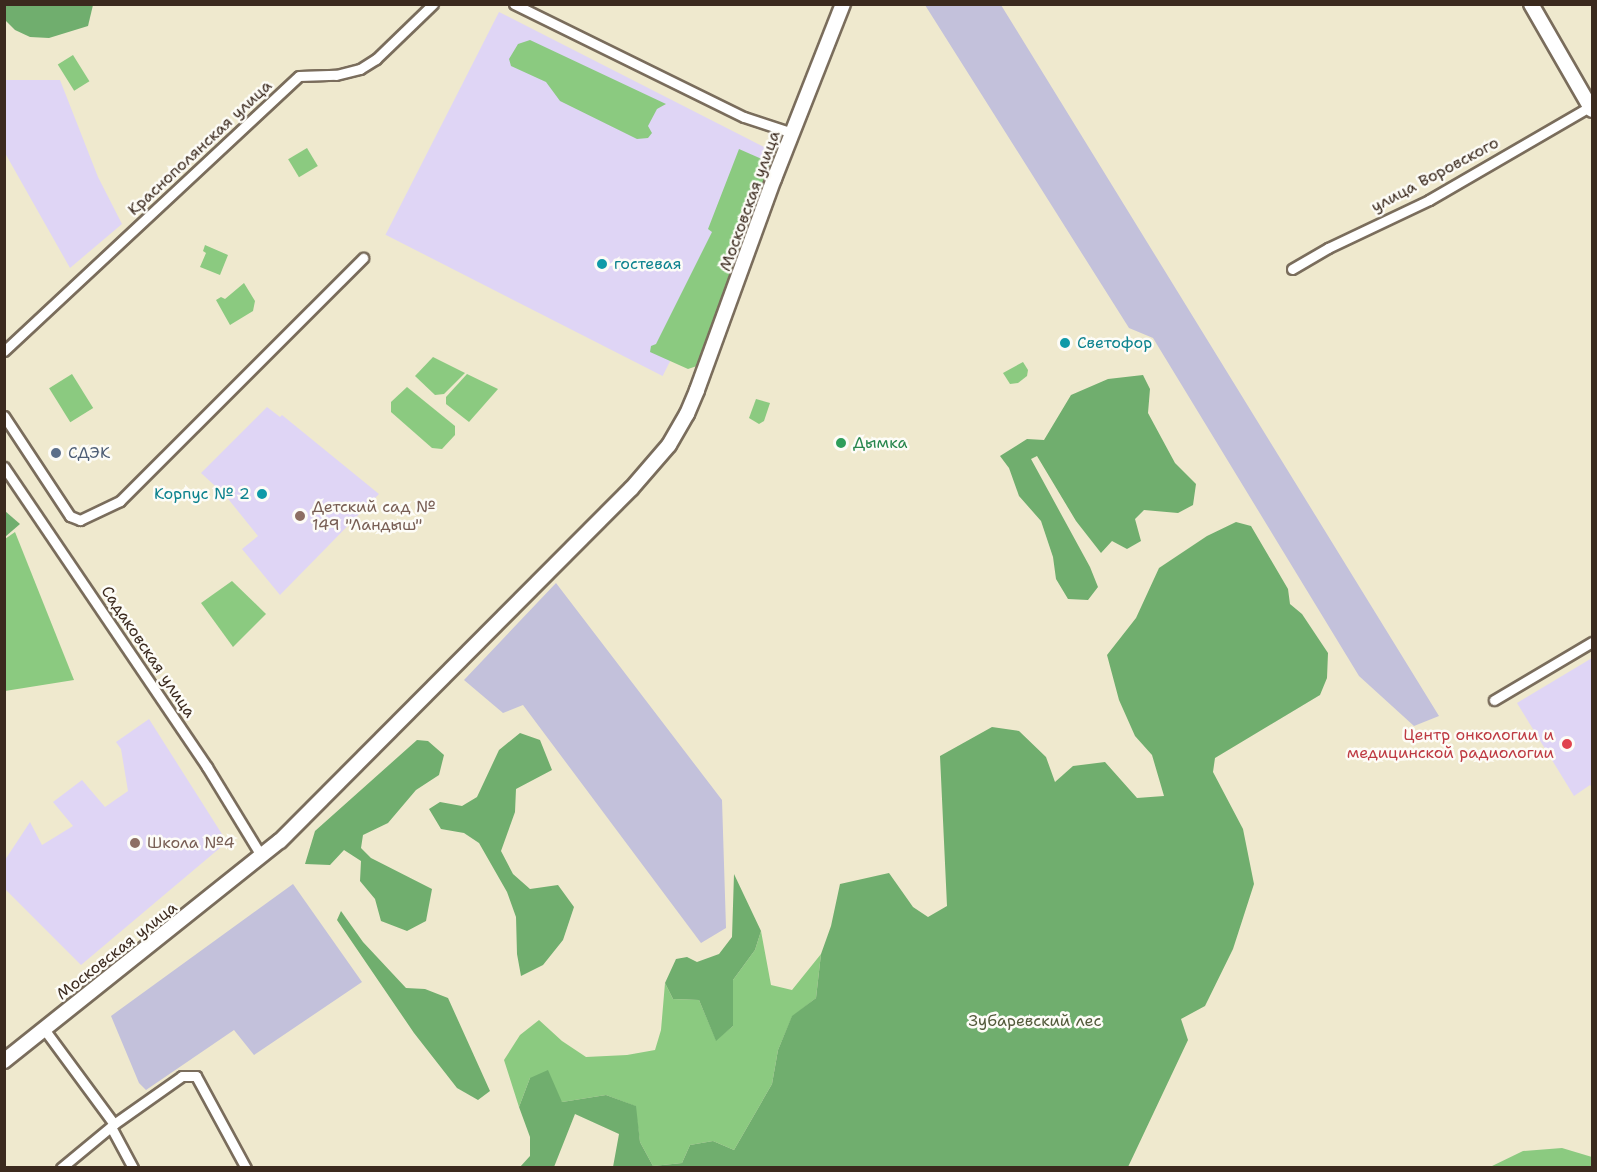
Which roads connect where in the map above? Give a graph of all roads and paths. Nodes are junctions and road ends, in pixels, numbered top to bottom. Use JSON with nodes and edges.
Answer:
{"nodes":[{"id":1,"x":433,"y":4,"type":"edge"},
{"id":2,"x":514,"y":4,"type":"edge"},
{"id":3,"x":843,"y":4,"type":"edge"},
{"id":4,"x":1531,"y":4,"type":"edge"},
{"id":5,"x":1592,"y":107,"type":"edge"},
{"id":6,"x":793,"y":133,"type":"junction"},
{"id":7,"x":363,"y":258,"type":"dead end"},
{"id":8,"x":1292,"y":269,"type":"dead end"},
{"id":9,"x":4,"y":351,"type":"edge"},
{"id":10,"x":4,"y":416,"type":"edge"},
{"id":11,"x":4,"y":467,"type":"edge"},
{"id":12,"x":1593,"y":642,"type":"edge"},
{"id":13,"x":1494,"y":700,"type":"dead end"},
{"id":14,"x":262,"y":857,"type":"junction"},
{"id":15,"x":44,"y":1029,"type":"junction"},
{"id":16,"x":4,"y":1061,"type":"edge"},
{"id":17,"x":113,"y":1126,"type":"junction"},
{"id":18,"x":61,"y":1167,"type":"edge"},
{"id":19,"x":133,"y":1167,"type":"edge"},
{"id":20,"x":246,"y":1167,"type":"edge"}],
"edges":[{"from":1,"to":9,"type":"street","name":"Краснополянская улица"},
{"from":2,"to":6,"type":"street"},
{"from":3,"to":6,"type":"main road","name":"Московская улица"},
{"from":4,"to":5,"type":"main road"},
{"from":5,"to":8,"type":"street","name":"улица Воровского"},
{"from":6,"to":14,"type":"main road","name":"Московская улица"},
{"from":7,"to":10,"type":"street"},
{"from":11,"to":14,"type":"street","name":"Садаковская улица"},
{"from":12,"to":13,"type":"street"},
{"from":14,"to":15,"type":"main road","name":"Московская улица"},
{"from":15,"to":16,"type":"main road","name":"Московская улица"},
{"from":15,"to":17,"type":"street"},
{"from":17,"to":18,"type":"street"},
{"from":17,"to":19,"type":"street"},
{"from":17,"to":20,"type":"street"}]}
